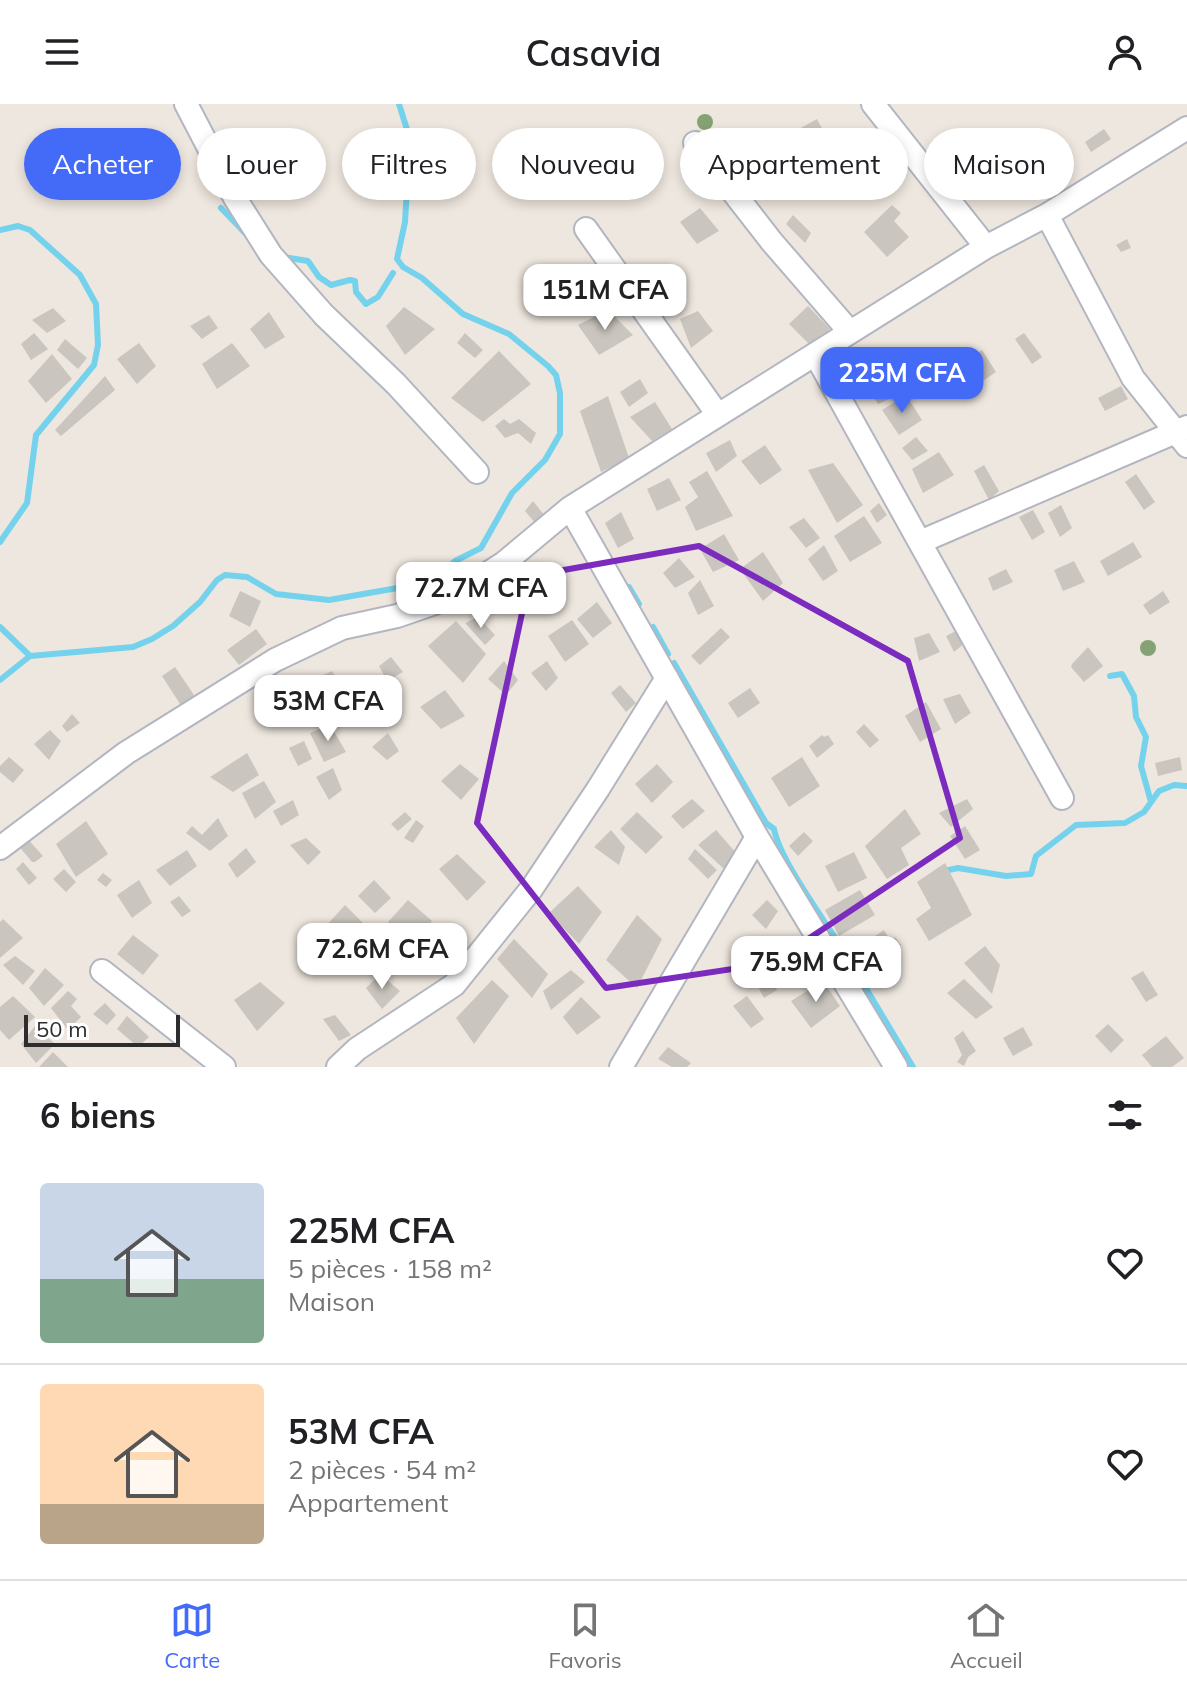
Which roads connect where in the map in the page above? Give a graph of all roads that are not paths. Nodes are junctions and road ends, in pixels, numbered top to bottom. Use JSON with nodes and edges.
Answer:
{"nodes":[{"id":1,"x":186,"y":104,"type":"edge"},
{"id":2,"x":873,"y":104,"type":"edge"},
{"id":3,"x":1187,"y":128,"type":"edge"},
{"id":4,"x":739,"y":200,"type":"edge"},
{"id":5,"x":1047,"y":215,"type":"junction"},
{"id":6,"x":586,"y":229,"type":"dead end"},
{"id":7,"x":986,"y":247,"type":"junction"},
{"id":8,"x":850,"y":332,"type":"junction"},
{"id":9,"x":815,"y":354,"type":"junction"},
{"id":10,"x":718,"y":415,"type":"junction"},
{"id":11,"x":1184,"y":436,"type":"edge"},
{"id":12,"x":477,"y":472,"type":"dead end"},
{"id":13,"x":570,"y":508,"type":"junction"},
{"id":14,"x":920,"y":542,"type":"junction"},
{"id":15,"x":667,"y":678,"type":"junction"},
{"id":16,"x":1062,"y":798,"type":"dead end"},
{"id":17,"x":757,"y":837,"type":"junction"},
{"id":18,"x":0,"y":848,"type":"edge"},
{"id":19,"x":102,"y":971,"type":"dead end"},
{"id":20,"x":224,"y":1067,"type":"edge"},
{"id":21,"x":338,"y":1067,"type":"edge"},
{"id":22,"x":621,"y":1067,"type":"edge"},
{"id":23,"x":896,"y":1067,"type":"edge"}],
"edges":[{"from":1,"to":12,"type":"street"},
{"from":2,"to":7,"type":"street"},
{"from":3,"to":5,"type":"street"},
{"from":4,"to":8,"type":"street"},
{"from":5,"to":7,"type":"street"},
{"from":5,"to":11,"type":"street"},
{"from":6,"to":10,"type":"street"},
{"from":7,"to":8,"type":"street"},
{"from":8,"to":9,"type":"street"},
{"from":9,"to":10,"type":"street"},
{"from":9,"to":14,"type":"street"},
{"from":10,"to":13,"type":"street"},
{"from":11,"to":14,"type":"street"},
{"from":13,"to":15,"type":"street"},
{"from":13,"to":18,"type":"street"},
{"from":14,"to":16,"type":"street"},
{"from":15,"to":17,"type":"street"},
{"from":15,"to":21,"type":"street"},
{"from":17,"to":22,"type":"street"},
{"from":17,"to":23,"type":"street"},
{"from":19,"to":20,"type":"street"}]}
